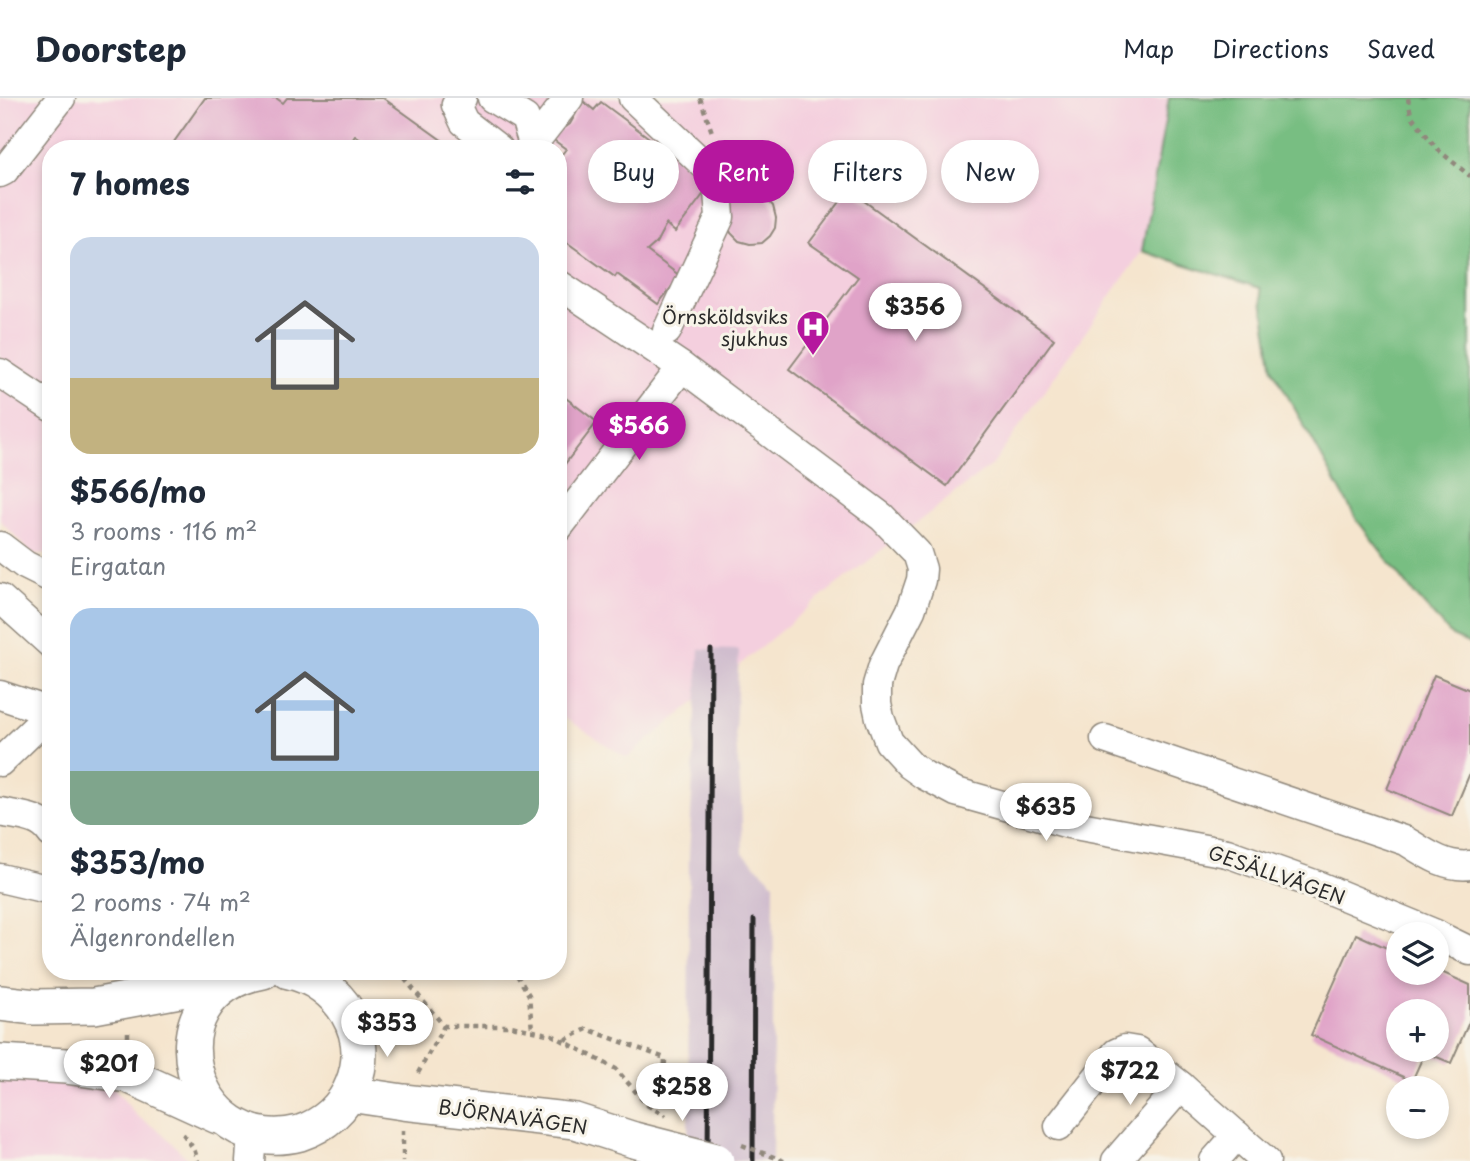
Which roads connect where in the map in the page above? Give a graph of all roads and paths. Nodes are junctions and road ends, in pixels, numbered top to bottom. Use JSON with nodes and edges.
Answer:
{"nodes":[{"id":1,"x":61,"y":98,"type":"edge"},
{"id":2,"x":462,"y":98,"type":"edge"},
{"id":3,"x":492,"y":98,"type":"edge"},
{"id":4,"x":569,"y":98,"type":"edge"},
{"id":5,"x":633,"y":98,"type":"edge"},
{"id":6,"x":1408,"y":98,"type":"edge"},
{"id":7,"x":487,"y":140,"type":"edge"},
{"id":8,"x":530,"y":140,"type":"edge"},
{"id":9,"x":536,"y":140,"type":"edge"},
{"id":10,"x":0,"y":173,"type":"edge"},
{"id":11,"x":1470,"y":176,"type":"edge"},
{"id":12,"x":567,"y":290,"type":"edge"},
{"id":13,"x":667,"y":331,"type":"dead end"},
{"id":14,"x":682,"y":367,"type":"junction"},
{"id":15,"x":0,"y":373,"type":"edge"},
{"id":16,"x":42,"y":401,"type":"edge"},
{"id":17,"x":567,"y":516,"type":"edge"},
{"id":18,"x":0,"y":546,"type":"edge"},
{"id":19,"x":42,"y":574,"type":"edge"},
{"id":20,"x":0,"y":598,"type":"edge"},
{"id":21,"x":42,"y":637,"type":"edge"},
{"id":22,"x":0,"y":695,"type":"edge"},
{"id":23,"x":42,"y":709,"type":"edge"},
{"id":24,"x":42,"y":721,"type":"edge"},
{"id":25,"x":1105,"y":739,"type":"dead end"},
{"id":26,"x":0,"y":762,"type":"edge"},
{"id":27,"x":0,"y":812,"type":"edge"},
{"id":28,"x":42,"y":822,"type":"edge"},
{"id":29,"x":1470,"y":865,"type":"edge"},
{"id":30,"x":0,"y":878,"type":"edge"},
{"id":31,"x":42,"y":888,"type":"edge"},
{"id":32,"x":1405,"y":922,"type":"edge"},
{"id":33,"x":1449,"y":941,"type":"edge"},
{"id":34,"x":1470,"y":951,"type":"edge"},
{"id":35,"x":225,"y":980,"type":"edge"},
{"id":36,"x":239,"y":980,"type":"edge"},
{"id":37,"x":312,"y":980,"type":"edge"},
{"id":38,"x":406,"y":980,"type":"edge"},
{"id":39,"x":520,"y":980,"type":"edge"},
{"id":40,"x":0,"y":1003,"type":"edge"},
{"id":41,"x":532,"y":1031,"type":"junction"},
{"id":42,"x":564,"y":1041,"type":"junction"},
{"id":43,"x":0,"y":1062,"type":"edge"},
{"id":44,"x":680,"y":1083,"type":"dead end"},
{"id":45,"x":1181,"y":1086,"type":"junction"},
{"id":46,"x":349,"y":1094,"type":"junction"},
{"id":47,"x":647,"y":1105,"type":"dead end"},
{"id":48,"x":222,"y":1118,"type":"junction"},
{"id":49,"x":1059,"y":1126,"type":"dead end"},
{"id":50,"x":1237,"y":1135,"type":"junction"},
{"id":51,"x":251,"y":1148,"type":"edge"},
{"id":52,"x":716,"y":1161,"type":"edge"},
{"id":53,"x":1116,"y":1161,"type":"edge"},
{"id":54,"x":1214,"y":1161,"type":"edge"},
{"id":55,"x":1266,"y":1161,"type":"edge"}],
"edges":[{"from":1,"to":10,"type":"street"},
{"from":2,"to":7,"type":"street"},
{"from":3,"to":8,"type":"street"},
{"from":4,"to":9,"type":"street"},
{"from":5,"to":13,"type":"street"},
{"from":6,"to":11,"type":"path"},
{"from":12,"to":14,"type":"street"},
{"from":14,"to":17,"type":"street"},
{"from":14,"to":32,"type":"street","name":"GESÄLLVÄGEN"},
{"from":15,"to":16,"type":"street"},
{"from":18,"to":19,"type":"street"},
{"from":20,"to":21,"type":"street"},
{"from":22,"to":23,"type":"street"},
{"from":24,"to":26,"type":"street"},
{"from":25,"to":29,"type":"street"},
{"from":27,"to":28,"type":"street"},
{"from":30,"to":31,"type":"street"},
{"from":33,"to":34,"type":"street","name":"GESÄLLVÄGEN"},
{"from":35,"to":40,"type":"main road"},
{"from":36,"to":48,"type":"main road"},
{"from":37,"to":46,"type":"main road"},
{"from":38,"to":41,"type":"path"},
{"from":39,"to":41,"type":"path"},
{"from":41,"to":42,"type":"path"},
{"from":42,"to":44,"type":"path"},
{"from":42,"to":47,"type":"path"},
{"from":43,"to":48,"type":"main road"},
{"from":45,"to":49,"type":"street"},
{"from":45,"to":50,"type":"street"},
{"from":45,"to":53,"type":"street"},
{"from":46,"to":51,"type":"main road"},
{"from":46,"to":52,"type":"main road","name":"BJÖRNAVÄGEN","bridge":true},
{"from":48,"to":51,"type":"main road"},
{"from":50,"to":54,"type":"street"},
{"from":50,"to":55,"type":"street"}]}
